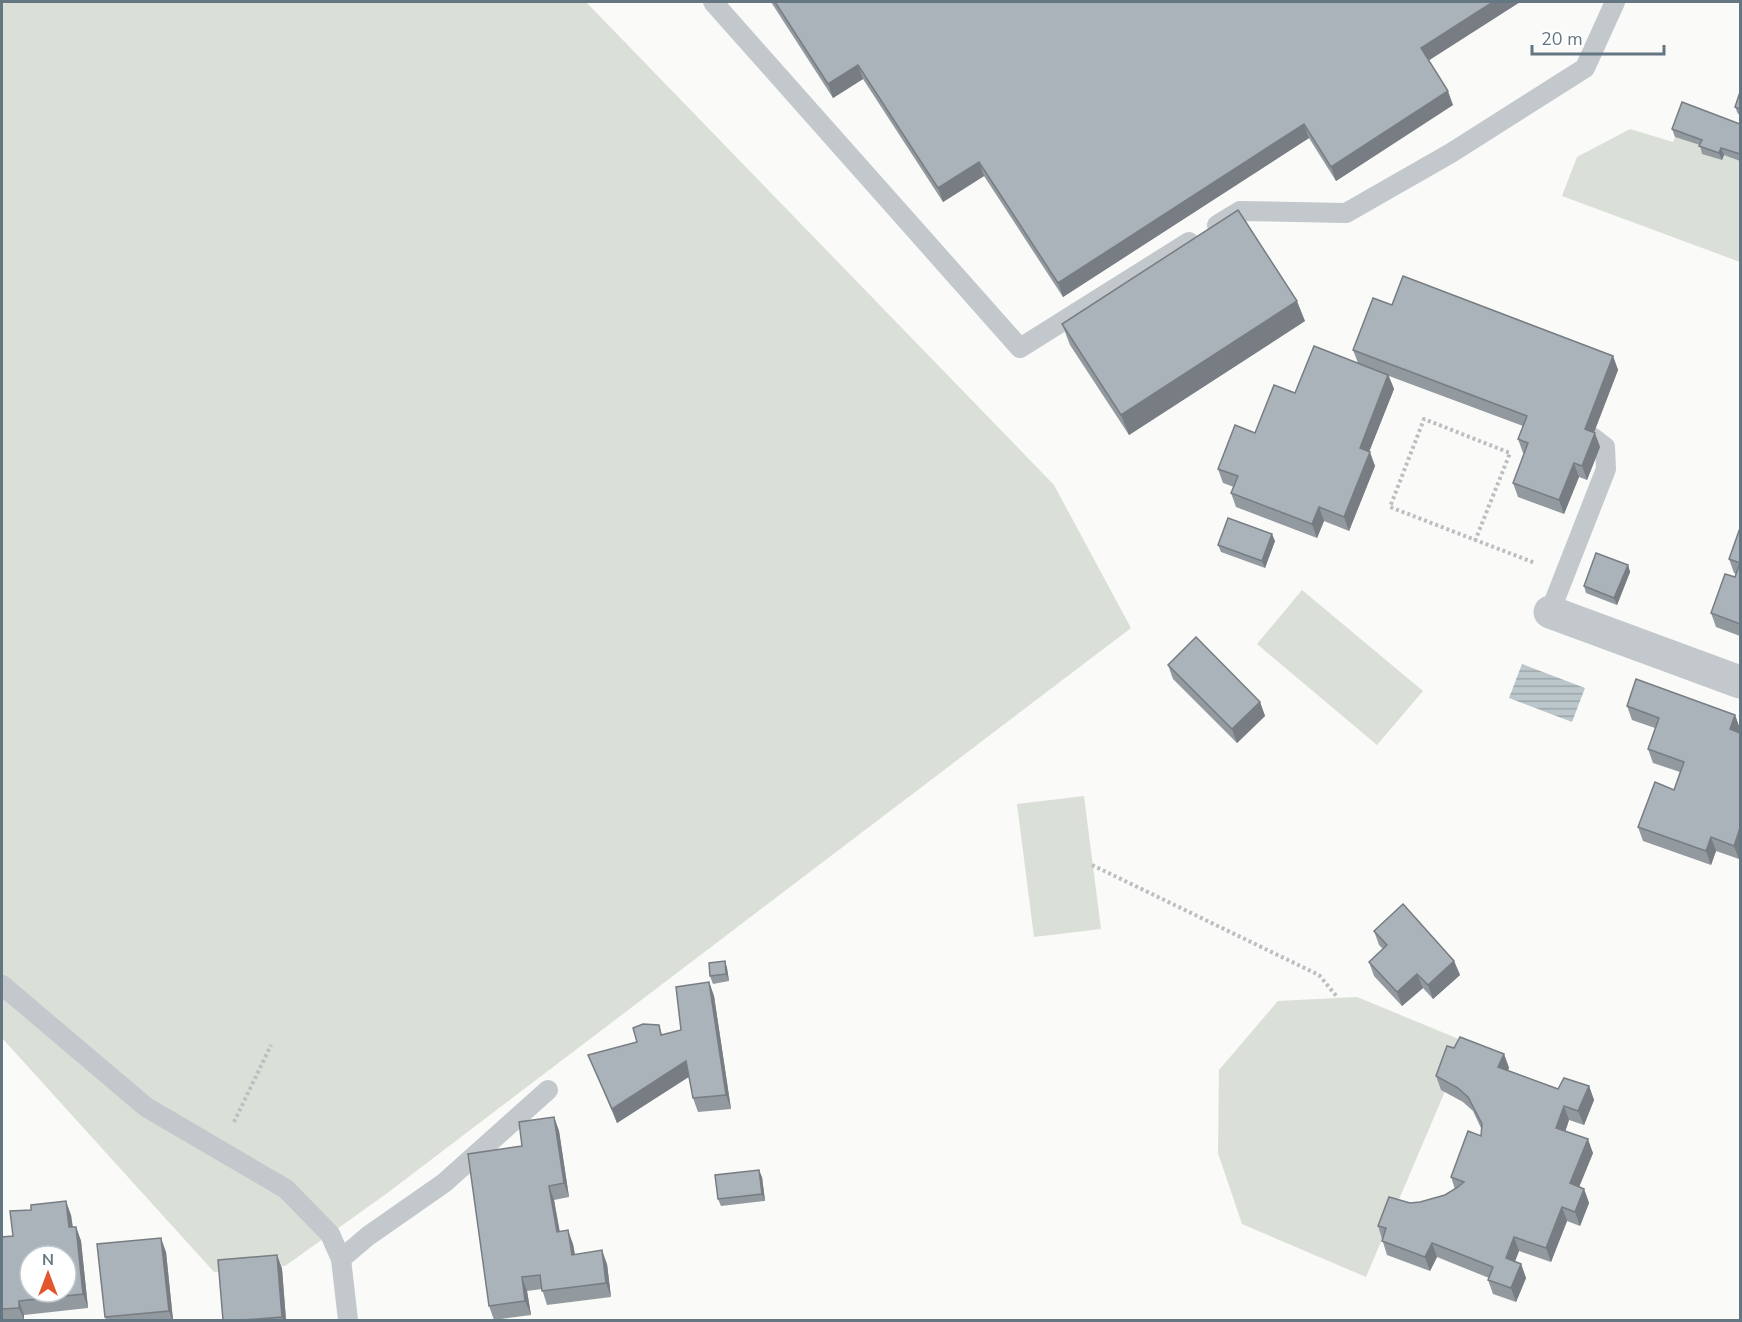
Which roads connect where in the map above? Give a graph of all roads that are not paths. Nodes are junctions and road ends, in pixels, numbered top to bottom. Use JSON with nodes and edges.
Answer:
{"nodes":[{"id":1,"x":713,"y":2,"type":"edge"},
{"id":2,"x":1615,"y":2,"type":"edge"},
{"id":3,"x":1592,"y":437,"type":"edge"},
{"id":4,"x":1550,"y":612,"type":"joint"},
{"id":5,"x":1740,"y":681,"type":"edge"},
{"id":6,"x":2,"y":985,"type":"edge"},
{"id":7,"x":548,"y":1090,"type":"dead end"},
{"id":8,"x":341,"y":1259,"type":"junction"},
{"id":9,"x":348,"y":1320,"type":"edge"}],
"edges":[{"from":1,"to":2,"type":"lane"},
{"from":3,"to":4,"type":"lane"},
{"from":4,"to":5,"type":"street"},
{"from":6,"to":8,"type":"lane"},
{"from":7,"to":8,"type":"lane"},
{"from":8,"to":9,"type":"lane"}]}
